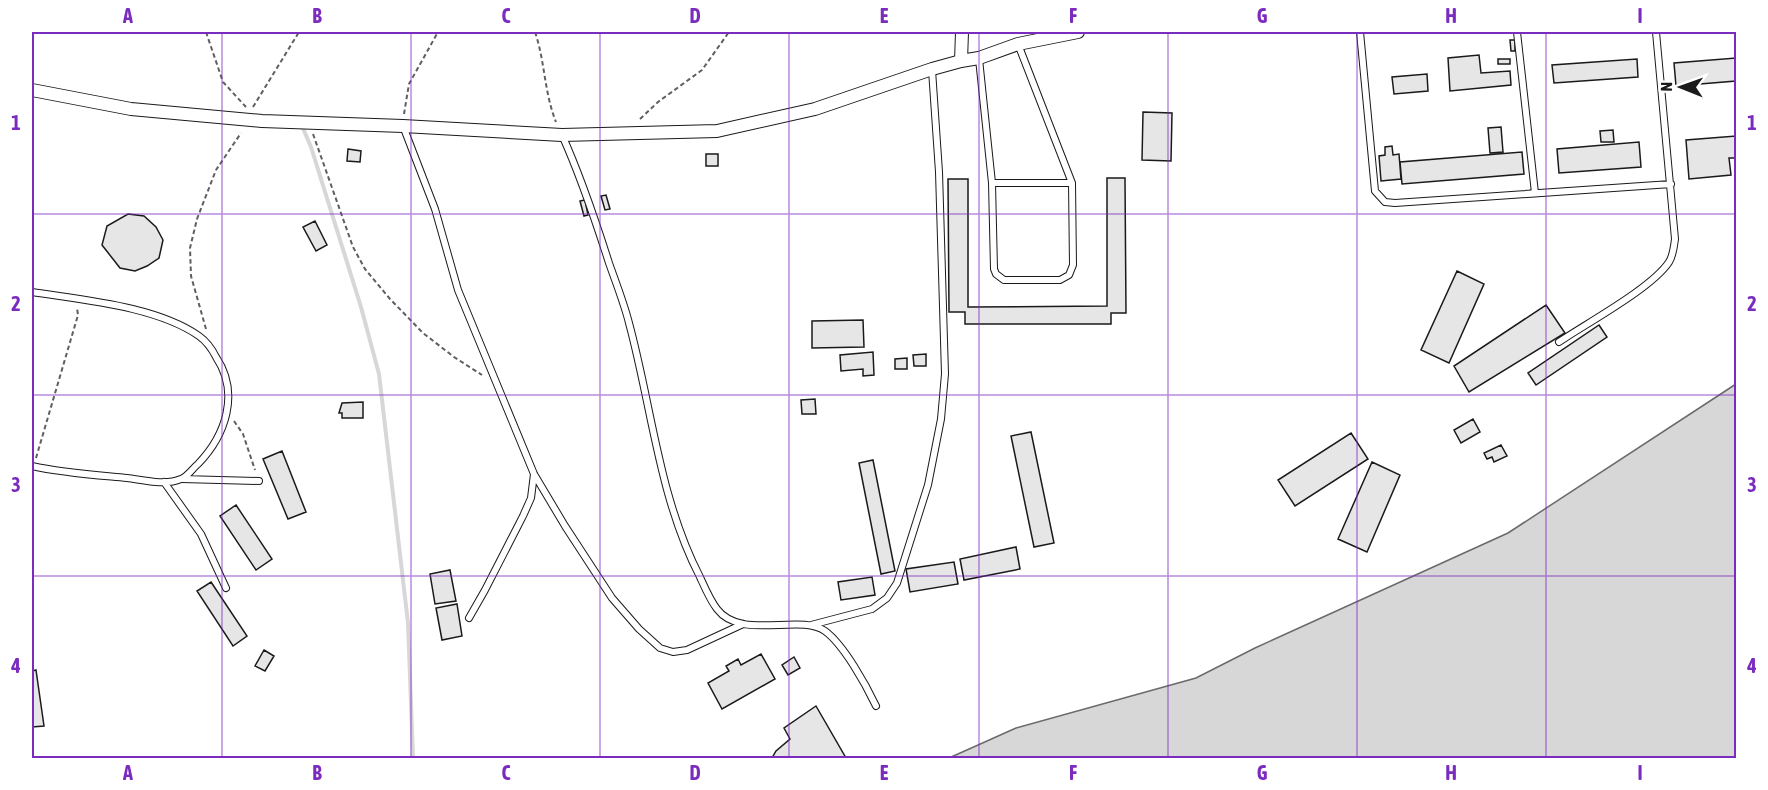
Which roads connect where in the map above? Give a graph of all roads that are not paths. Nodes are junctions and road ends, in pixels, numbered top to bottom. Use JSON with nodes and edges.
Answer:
{"nodes":[{"id":1,"x":962,"y":32,"type":"edge"},
{"id":2,"x":1078,"y":32,"type":"edge"},
{"id":3,"x":1360,"y":32,"type":"edge"},
{"id":4,"x":1517,"y":32,"type":"edge"},
{"id":5,"x":1656,"y":32,"type":"edge"},
{"id":6,"x":1018,"y":45,"type":"junction"},
{"id":7,"x":979,"y":58,"type":"junction"},
{"id":8,"x":961,"y":61,"type":"junction"},
{"id":9,"x":932,"y":69,"type":"junction"},
{"id":10,"x":32,"y":90,"type":"edge"},
{"id":11,"x":402,"y":126,"type":"junction"},
{"id":12,"x":562,"y":135,"type":"junction"},
{"id":13,"x":992,"y":183,"type":"junction"},
{"id":14,"x":1072,"y":183,"type":"junction"},
{"id":15,"x":1671,"y":184,"type":"junction"},
{"id":16,"x":1534,"y":193,"type":"junction"},
{"id":17,"x":32,"y":292,"type":"edge"},
{"id":18,"x":1559,"y":342,"type":"dead end"},
{"id":19,"x":32,"y":466,"type":"edge"},
{"id":20,"x":534,"y":474,"type":"junction"},
{"id":21,"x":182,"y":479,"type":"junction"},
{"id":22,"x":259,"y":481,"type":"road end"},
{"id":23,"x":164,"y":482,"type":"junction"},
{"id":24,"x":226,"y":588,"type":"dead end"},
{"id":25,"x":469,"y":618,"type":"dead end"},
{"id":26,"x":743,"y":624,"type":"junction"},
{"id":27,"x":810,"y":625,"type":"junction"},
{"id":28,"x":876,"y":706,"type":"dead end"}],
"edges":[{"from":1,"to":8,"type":"street"},
{"from":2,"to":6,"type":"street"},
{"from":3,"to":16,"type":"lane"},
{"from":4,"to":16,"type":"lane"},
{"from":5,"to":15,"type":"lane"},
{"from":6,"to":7,"type":"street"},
{"from":6,"to":14,"type":"lane"},
{"from":7,"to":8,"type":"street"},
{"from":7,"to":13,"type":"lane"},
{"from":8,"to":9,"type":"street"},
{"from":9,"to":12,"type":"street"},
{"from":9,"to":27,"type":"lane"},
{"from":10,"to":11,"type":"street"},
{"from":11,"to":12,"type":"street"},
{"from":11,"to":20,"type":"lane"},
{"from":12,"to":26,"type":"lane"},
{"from":13,"to":14,"type":"lane"},
{"from":13,"to":14,"type":"lane"},
{"from":15,"to":16,"type":"lane"},
{"from":15,"to":18,"type":"lane"},
{"from":17,"to":21,"type":"lane"},
{"from":19,"to":23,"type":"lane"},
{"from":20,"to":25,"type":"lane"},
{"from":20,"to":26,"type":"lane"},
{"from":21,"to":22,"type":"lane"},
{"from":21,"to":23,"type":"lane"},
{"from":23,"to":24,"type":"lane"},
{"from":26,"to":27,"type":"lane"},
{"from":27,"to":28,"type":"lane"}]}
